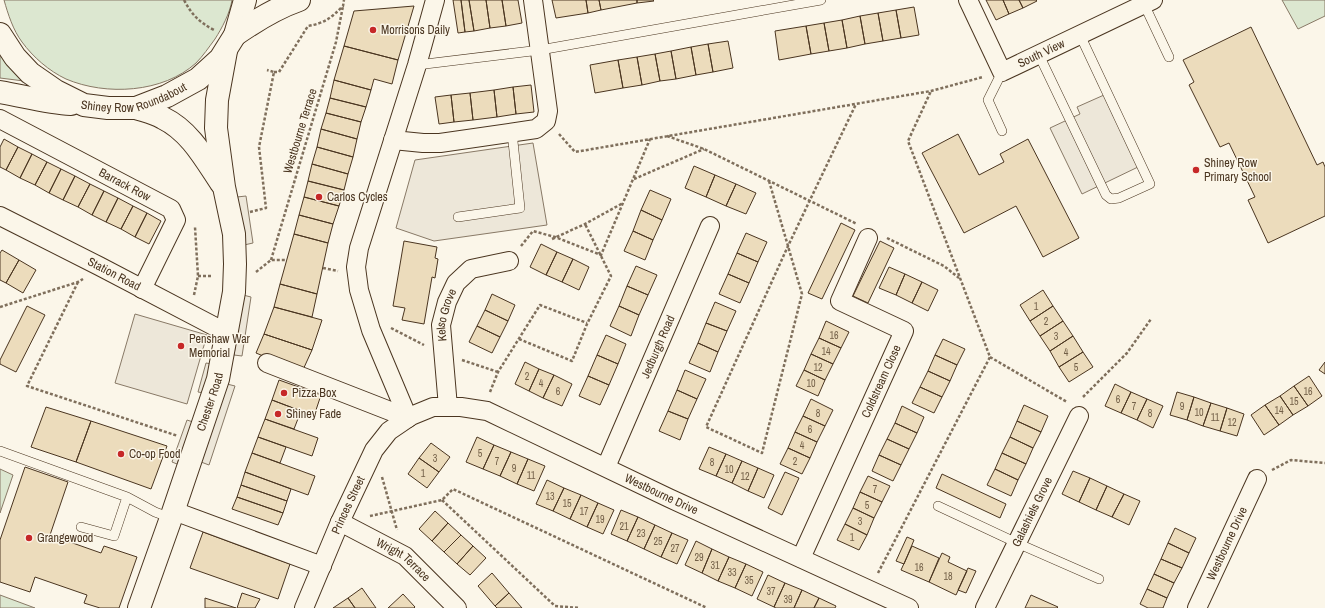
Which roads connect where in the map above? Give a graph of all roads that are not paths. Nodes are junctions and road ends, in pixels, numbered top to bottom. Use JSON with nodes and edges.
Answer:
{"nodes":[{"id":1,"x":245,"y":0,"type":"edge"},
{"id":2,"x":299,"y":0,"type":"edge"},
{"id":3,"x":435,"y":0,"type":"edge"},
{"id":4,"x":533,"y":0,"type":"edge"},
{"id":5,"x":822,"y":0,"type":"edge"},
{"id":6,"x":968,"y":0,"type":"edge"},
{"id":7,"x":1149,"y":2,"type":"edge"},
{"id":8,"x":0,"y":34,"type":"edge"},
{"id":9,"x":1080,"y":35,"type":"junction"},
{"id":10,"x":231,"y":43,"type":"junction"},
{"id":11,"x":540,"y":50,"type":"junction"},
{"id":12,"x":1039,"y":55,"type":"junction"},
{"id":13,"x":1169,"y":57,"type":"dead end"},
{"id":14,"x":417,"y":65,"type":"junction"},
{"id":15,"x":1002,"y":72,"type":"junction"},
{"id":16,"x":0,"y":92,"type":"edge"},
{"id":17,"x":84,"y":105,"type":"junction"},
{"id":18,"x":136,"y":108,"type":"junction"},
{"id":19,"x":0,"y":119,"type":"edge"},
{"id":20,"x":1002,"y":131,"type":"dead end"},
{"id":21,"x":512,"y":132,"type":"junction"},
{"id":22,"x":393,"y":140,"type":"junction"},
{"id":23,"x":224,"y":187,"type":"junction"},
{"id":24,"x":0,"y":216,"type":"edge"},
{"id":25,"x":458,"y":217,"type":"dead end"},
{"id":26,"x":710,"y":226,"type":"dead end"},
{"id":27,"x":869,"y":232,"type":"road end"},
{"id":28,"x":509,"y":261,"type":"road end"},
{"id":29,"x":142,"y":289,"type":"junction"},
{"id":30,"x":227,"y":333,"type":"junction"},
{"id":31,"x":267,"y":363,"type":"dead end"},
{"id":32,"x":448,"y":407,"type":"junction"},
{"id":33,"x":1077,"y":411,"type":"road end"},
{"id":34,"x":409,"y":417,"type":"junction"},
{"id":35,"x":0,"y":451,"type":"edge"},
{"id":36,"x":606,"y":467,"type":"junction"},
{"id":37,"x":1257,"y":479,"type":"road end"},
{"id":38,"x":127,"y":497,"type":"junction"},
{"id":39,"x":938,"y":506,"type":"dead end"},
{"id":40,"x":172,"y":514,"type":"junction"},
{"id":41,"x":340,"y":522,"type":"junction"},
{"id":42,"x":81,"y":527,"type":"dead end"},
{"id":43,"x":1017,"y":543,"type":"junction"},
{"id":44,"x":801,"y":558,"type":"junction"},
{"id":45,"x":322,"y":566,"type":"junction"},
{"id":46,"x":1099,"y":578,"type":"dead end"},
{"id":47,"x":139,"y":608,"type":"edge"},
{"id":48,"x":304,"y":608,"type":"edge"},
{"id":49,"x":457,"y":608,"type":"edge"},
{"id":50,"x":909,"y":608,"type":"edge"},
{"id":51,"x":985,"y":608,"type":"edge"},
{"id":52,"x":1197,"y":608,"type":"edge"}],
"edges":[{"from":1,"to":10,"type":"main road","name":"Shiney Row Roundabout"},
{"from":2,"to":10,"type":"main road"},
{"from":3,"to":14,"type":"street"},
{"from":4,"to":11,"type":"street"},
{"from":5,"to":11,"type":"lane"},
{"from":6,"to":15,"type":"street"},
{"from":7,"to":9,"type":"street","name":"South View"},
{"from":7,"to":13,"type":"lane"},
{"from":8,"to":17,"type":"main road","name":"Shiney Row Roundabout"},
{"from":9,"to":12,"type":"street","name":"South View"},
{"from":9,"to":12,"type":"lane"},
{"from":10,"to":18,"type":"main road","name":"Shiney Row Roundabout"},
{"from":10,"to":23,"type":"main road","name":"Chester Road"},
{"from":11,"to":14,"type":"lane"},
{"from":11,"to":21,"type":"street"},
{"from":12,"to":15,"type":"street","name":"South View"},
{"from":14,"to":22,"type":"street"},
{"from":15,"to":20,"type":"lane"},
{"from":16,"to":17,"type":"main road"},
{"from":17,"to":18,"type":"main road","name":"Shiney Row Roundabout"},
{"from":18,"to":23,"type":"main road"},
{"from":19,"to":29,"type":"street","name":"Barrack Row"},
{"from":21,"to":22,"type":"street"},
{"from":21,"to":25,"type":"lane"},
{"from":22,"to":34,"type":"street"},
{"from":23,"to":30,"type":"main road","name":"Chester Road"},
{"from":24,"to":29,"type":"street","name":"Station Road"},
{"from":26,"to":36,"type":"street","name":"Jedburgh Road"},
{"from":27,"to":44,"type":"street","name":"Coldstream Close"},
{"from":28,"to":32,"type":"street","name":"Kelso Grove"},
{"from":29,"to":30,"type":"street","name":"Station Road"},
{"from":30,"to":40,"type":"main road","name":"Chester Road"},
{"from":31,"to":34,"type":"street"},
{"from":32,"to":34,"type":"street","name":"Westbourne Drive"},
{"from":32,"to":36,"type":"street","name":"Westbourne Drive"},
{"from":33,"to":43,"type":"street","name":"Galashiels Grove"},
{"from":34,"to":41,"type":"street","name":"Princes Street"},
{"from":35,"to":38,"type":"lane"},
{"from":36,"to":44,"type":"street","name":"Westbourne Drive"},
{"from":37,"to":52,"type":"street","name":"Westbourne Drive"},
{"from":38,"to":40,"type":"lane"},
{"from":38,"to":42,"type":"lane"},
{"from":39,"to":43,"type":"lane"},
{"from":40,"to":45,"type":"street"},
{"from":40,"to":47,"type":"main road","name":"Chester Road"},
{"from":41,"to":45,"type":"street","name":"Princes Street"},
{"from":41,"to":49,"type":"street","name":"Wright Terrace"},
{"from":43,"to":46,"type":"lane"},
{"from":43,"to":51,"type":"street","name":"Galashiels Grove"},
{"from":44,"to":50,"type":"street","name":"Westbourne Drive"},
{"from":45,"to":48,"type":"street","name":"Princes Street"}]}
